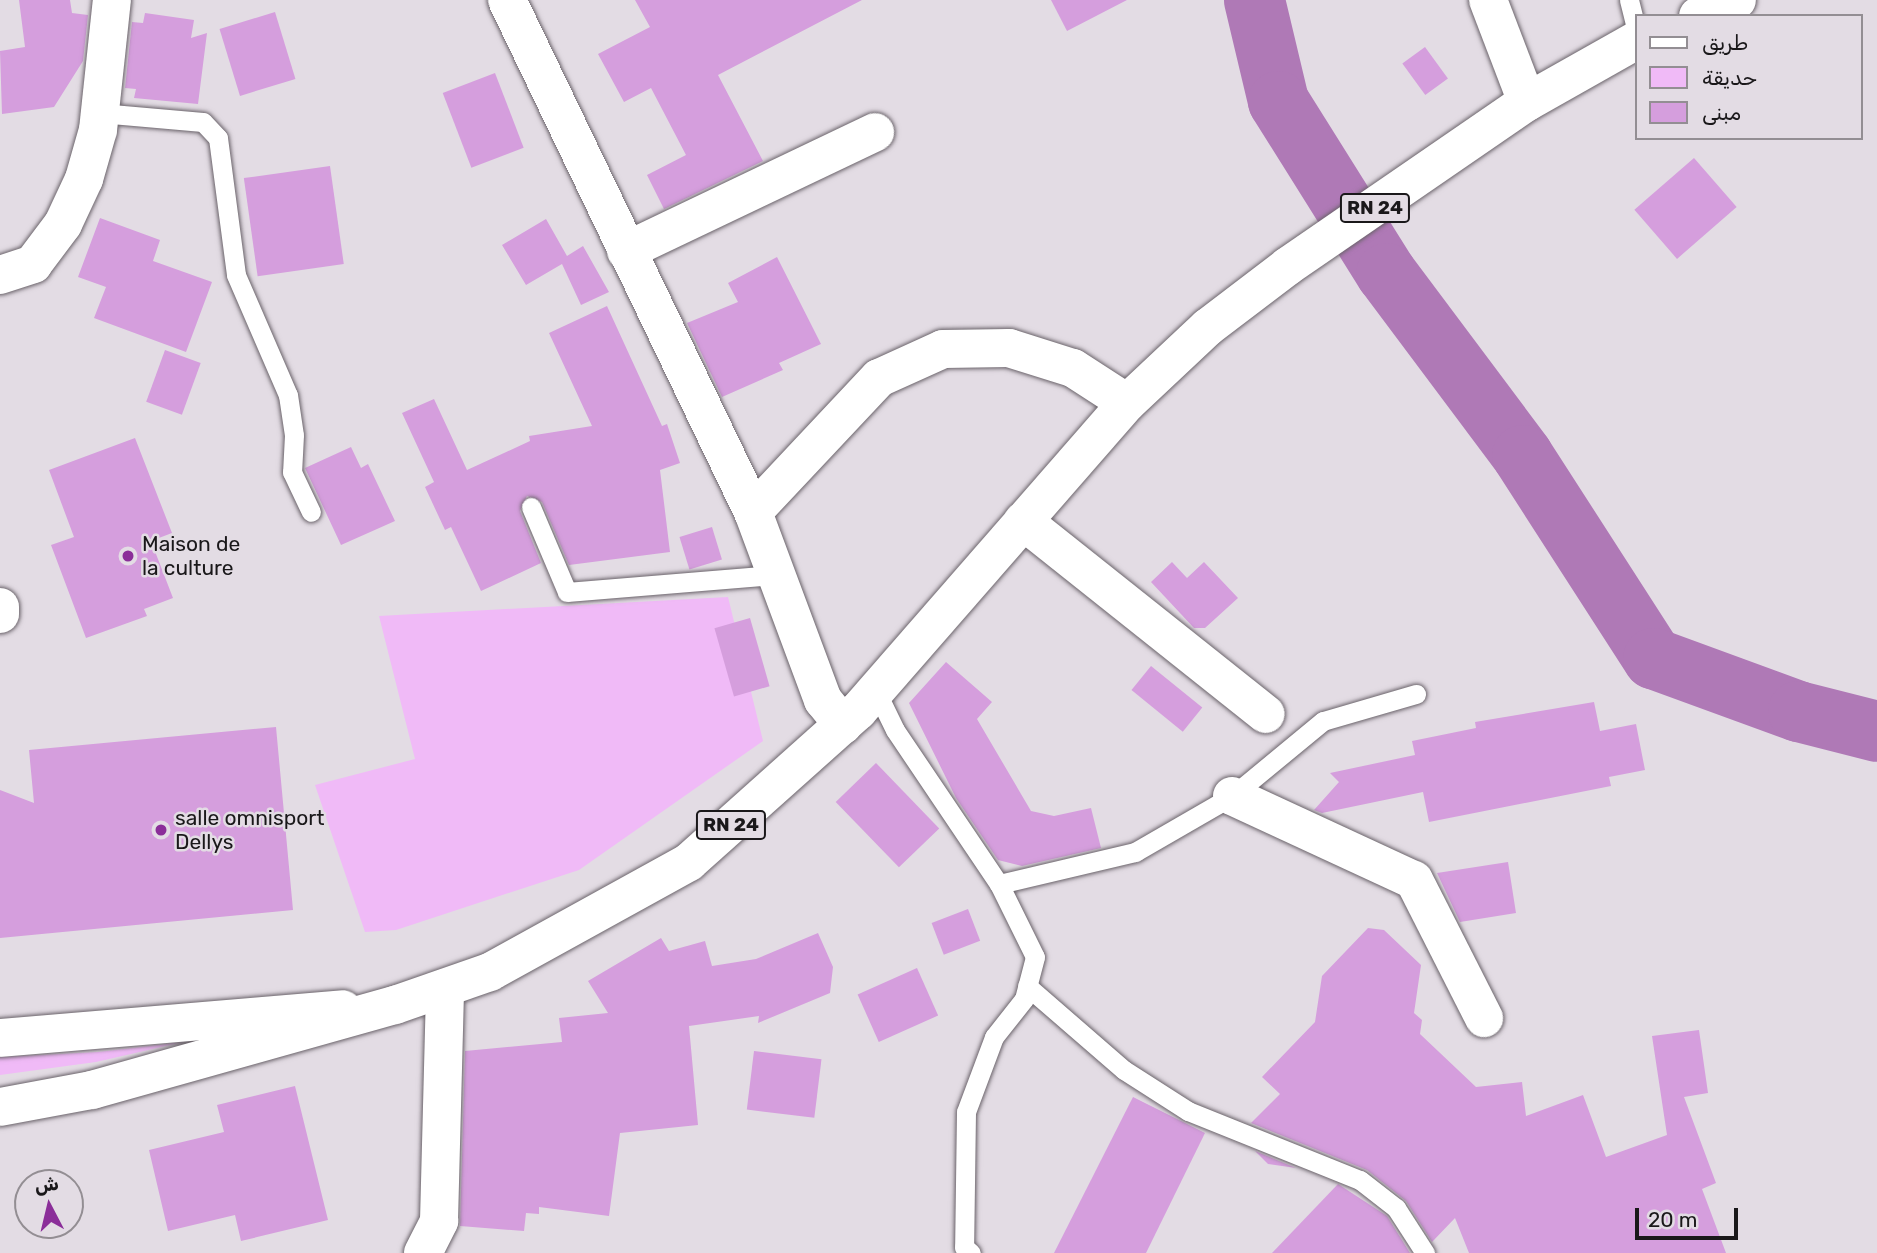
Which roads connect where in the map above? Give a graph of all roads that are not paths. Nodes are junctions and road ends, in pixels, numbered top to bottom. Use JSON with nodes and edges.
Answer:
{"nodes":[{"id":1,"x":112,"y":0,"type":"edge"},
{"id":2,"x":507,"y":0,"type":"edge"},
{"id":3,"x":1488,"y":0,"type":"edge"},
{"id":4,"x":1629,"y":0,"type":"edge"},
{"id":5,"x":1737,"y":0,"type":"edge"},
{"id":6,"x":1703,"y":14,"type":"edge"},
{"id":7,"x":1636,"y":29,"type":"edge"},
{"id":8,"x":1636,"y":41,"type":"edge"},
{"id":9,"x":1527,"y":102,"type":"junction"},
{"id":10,"x":100,"y":113,"type":"junction"},
{"id":11,"x":875,"y":132,"type":"dead end"},
{"id":12,"x":626,"y":251,"type":"junction"},
{"id":13,"x":16,"y":269,"type":"edge"},
{"id":14,"x":0,"y":289,"type":"edge"},
{"id":15,"x":1126,"y":403,"type":"junction"},
{"id":16,"x":531,"y":507,"type":"dead end"},
{"id":17,"x":311,"y":512,"type":"dead end"},
{"id":18,"x":753,"y":512,"type":"junction"},
{"id":19,"x":1023,"y":521,"type":"junction"},
{"id":20,"x":776,"y":575,"type":"junction"},
{"id":21,"x":0,"y":607,"type":"edge"},
{"id":22,"x":0,"y":614,"type":"edge"},
{"id":23,"x":876,"y":691,"type":"junction"},
{"id":24,"x":1416,"y":694,"type":"dead end"},
{"id":25,"x":1266,"y":714,"type":"dead end"},
{"id":26,"x":843,"y":725,"type":"junction"},
{"id":27,"x":1232,"y":796,"type":"junction"},
{"id":28,"x":999,"y":884,"type":"junction"},
{"id":29,"x":1027,"y":986,"type":"junction"},
{"id":30,"x":445,"y":988,"type":"junction"},
{"id":31,"x":395,"y":1005,"type":"junction"},
{"id":32,"x":1483,"y":1018,"type":"dead end"},
{"id":33,"x":0,"y":1038,"type":"edge"},
{"id":34,"x":0,"y":1107,"type":"edge"},
{"id":35,"x":423,"y":1253,"type":"edge"},
{"id":36,"x":971,"y":1253,"type":"edge"},
{"id":37,"x":1425,"y":1253,"type":"edge"}],
"edges":[{"from":1,"to":10,"type":"street"},
{"from":2,"to":12,"type":"street"},
{"from":3,"to":9,"type":"street"},
{"from":4,"to":7,"type":"lane"},
{"from":5,"to":6,"type":"street"},
{"from":8,"to":9,"type":"street","number":"RN 24"},
{"from":9,"to":15,"type":"street","number":"RN 24"},
{"from":10,"to":13,"type":"street"},
{"from":10,"to":17,"type":"lane"},
{"from":11,"to":12,"type":"street"},
{"from":12,"to":18,"type":"street"},
{"from":13,"to":14,"type":"street"},
{"from":15,"to":18,"type":"street"},
{"from":15,"to":19,"type":"street","number":"RN 24"},
{"from":16,"to":20,"type":"lane"},
{"from":18,"to":20,"type":"street"},
{"from":19,"to":23,"type":"street","number":"RN 24"},
{"from":19,"to":25,"type":"street"},
{"from":20,"to":26,"type":"street"},
{"from":21,"to":22,"type":"street"},
{"from":23,"to":26,"type":"street","number":"RN 24"},
{"from":23,"to":28,"type":"lane"},
{"from":24,"to":27,"type":"lane"},
{"from":26,"to":30,"type":"street","number":"RN 24"},
{"from":27,"to":28,"type":"lane"},
{"from":27,"to":32,"type":"street"},
{"from":28,"to":29,"type":"lane"},
{"from":29,"to":36,"type":"lane"},
{"from":29,"to":37,"type":"lane"},
{"from":30,"to":31,"type":"street","number":"RN 24"},
{"from":30,"to":35,"type":"street"},
{"from":31,"to":33,"type":"street"},
{"from":31,"to":34,"type":"street","number":"RN 24"}]}
